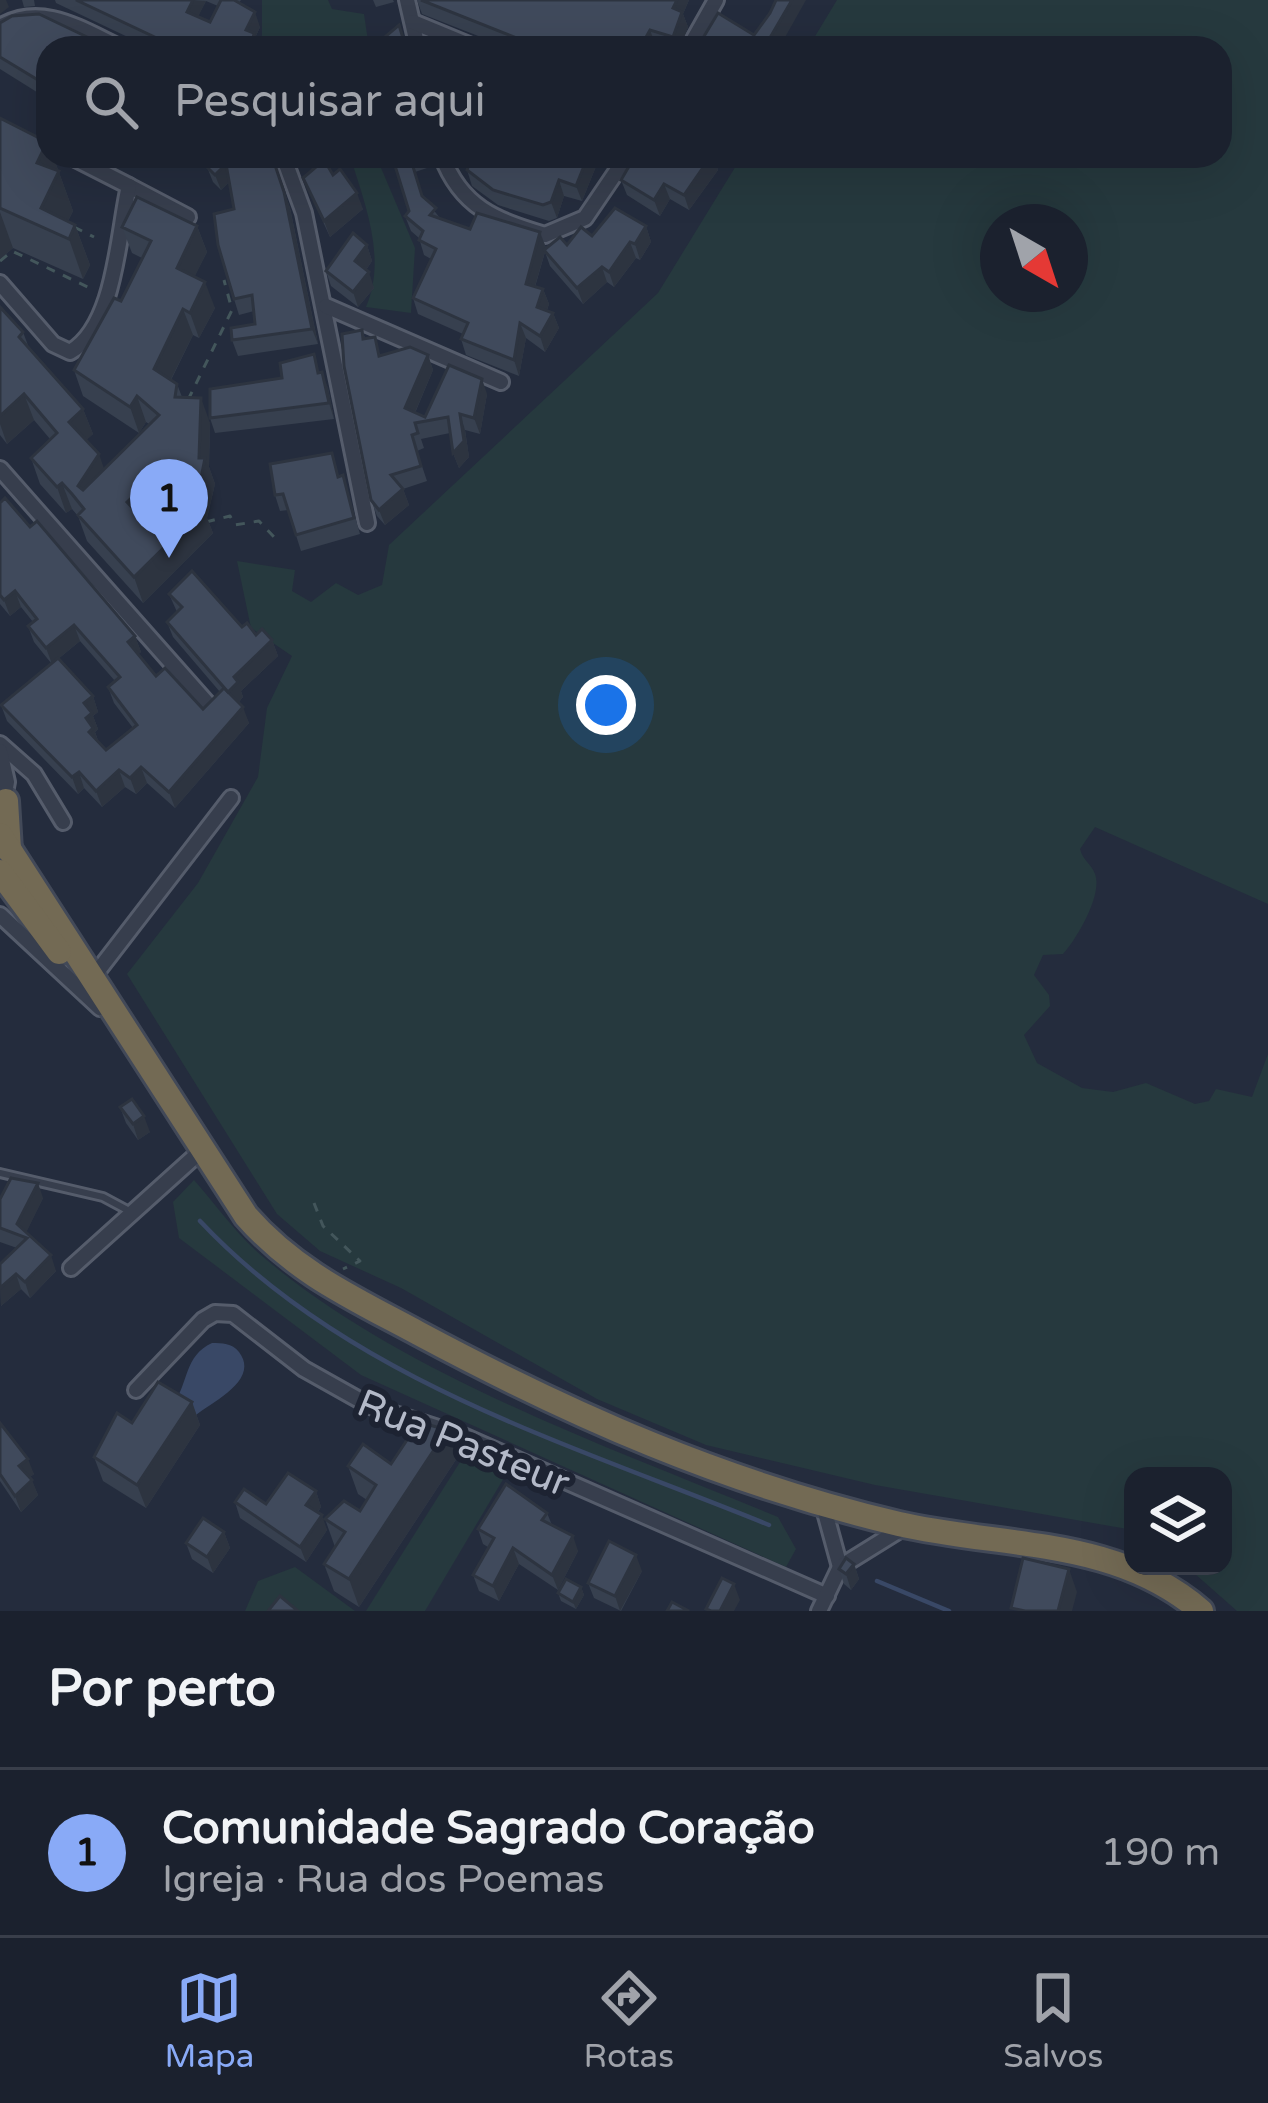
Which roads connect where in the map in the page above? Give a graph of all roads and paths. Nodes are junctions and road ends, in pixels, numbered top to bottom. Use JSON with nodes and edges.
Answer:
{"nodes":[{"id":1,"x":407,"y":0,"type":"edge"},
{"id":2,"x":716,"y":0,"type":"edge"},
{"id":3,"x":413,"y":22,"type":"junction"},
{"id":4,"x":0,"y":27,"type":"edge"},
{"id":5,"x":96,"y":36,"type":"edge"},
{"id":6,"x":416,"y":36,"type":"edge"},
{"id":7,"x":447,"y":36,"type":"edge"},
{"id":8,"x":696,"y":36,"type":"edge"},
{"id":9,"x":93,"y":168,"type":"edge"},
{"id":10,"x":287,"y":168,"type":"edge"},
{"id":11,"x":447,"y":168,"type":"edge"},
{"id":12,"x":619,"y":168,"type":"edge"},
{"id":13,"x":128,"y":186,"type":"junction"},
{"id":14,"x":188,"y":217,"type":"edge"},
{"id":15,"x":57,"y":219,"type":"edge"},
{"id":16,"x":94,"y":237,"type":"dead end"},
{"id":17,"x":0,"y":262,"type":"edge"},
{"id":18,"x":224,"y":280,"type":"edge"},
{"id":19,"x":0,"y":283,"type":"edge"},
{"id":20,"x":106,"y":296,"type":"junction"},
{"id":21,"x":326,"y":306,"type":"junction"},
{"id":22,"x":501,"y":382,"type":"dead end"},
{"id":23,"x":188,"y":415,"type":"edge"},
{"id":24,"x":0,"y":469,"type":"edge"},
{"id":25,"x":206,"y":522,"type":"edge"},
{"id":26,"x":367,"y":523,"type":"dead end"},
{"id":27,"x":274,"y":537,"type":"dead end"},
{"id":28,"x":207,"y":704,"type":"edge"},
{"id":29,"x":0,"y":747,"type":"edge"},
{"id":30,"x":231,"y":798,"type":"dead end"},
{"id":31,"x":3,"y":804,"type":"edge"},
{"id":32,"x":63,"y":822,"type":"dead end"},
{"id":33,"x":3,"y":852,"type":"edge"},
{"id":34,"x":0,"y":915,"type":"edge"},
{"id":35,"x":94,"y":976,"type":"junction"},
{"id":36,"x":108,"y":1015,"type":"junction"},
{"id":37,"x":202,"y":1150,"type":"junction"},
{"id":38,"x":0,"y":1173,"type":"edge"},
{"id":39,"x":314,"y":1203,"type":"dead end"},
{"id":40,"x":131,"y":1212,"type":"junction"},
{"id":41,"x":71,"y":1268,"type":"dead end"},
{"id":42,"x":320,"y":1281,"type":"junction"},
{"id":43,"x":136,"y":1390,"type":"dead end"},
{"id":44,"x":823,"y":1505,"type":"junction"},
{"id":45,"x":907,"y":1526,"type":"junction"},
{"id":46,"x":840,"y":1567,"type":"junction"},
{"id":47,"x":827,"y":1596,"type":"junction"},
{"id":48,"x":819,"y":1611,"type":"edge"},
{"id":49,"x":1201,"y":1611,"type":"edge"}],
"edges":[{"from":1,"to":3,"type":"street"},
{"from":2,"to":8,"type":"street"},
{"from":3,"to":6,"type":"street"},
{"from":3,"to":7,"type":"street"},
{"from":4,"to":5,"type":"street"},
{"from":9,"to":13,"type":"street"},
{"from":10,"to":21,"type":"street"},
{"from":11,"to":12,"type":"street"},
{"from":13,"to":14,"type":"street"},
{"from":13,"to":20,"type":"street"},
{"from":15,"to":16,"type":"path"},
{"from":17,"to":20,"type":"path"},
{"from":18,"to":23,"type":"path"},
{"from":19,"to":20,"type":"street"},
{"from":21,"to":22,"type":"street"},
{"from":21,"to":26,"type":"street"},
{"from":24,"to":28,"type":"street"},
{"from":25,"to":27,"type":"path"},
{"from":29,"to":31,"type":"street"},
{"from":29,"to":32,"type":"street"},
{"from":30,"to":35,"type":"street"},
{"from":31,"to":33,"type":"highway"},
{"from":33,"to":35,"type":"highway"},
{"from":33,"to":36,"type":"highway"},
{"from":34,"to":36,"type":"street"},
{"from":35,"to":36,"type":"highway"},
{"from":36,"to":37,"type":"highway"},
{"from":37,"to":40,"type":"street"},
{"from":37,"to":42,"type":"highway"},
{"from":38,"to":40,"type":"lane"},
{"from":39,"to":42,"type":"path"},
{"from":40,"to":41,"type":"street"},
{"from":42,"to":44,"type":"highway"},
{"from":43,"to":47,"type":"street","name":"Rua Pasteur"},
{"from":44,"to":45,"type":"highway"},
{"from":44,"to":46,"type":"street"},
{"from":45,"to":46,"type":"street"},
{"from":45,"to":49,"type":"highway"},
{"from":46,"to":47,"type":"street"},
{"from":47,"to":48,"type":"street"}]}
